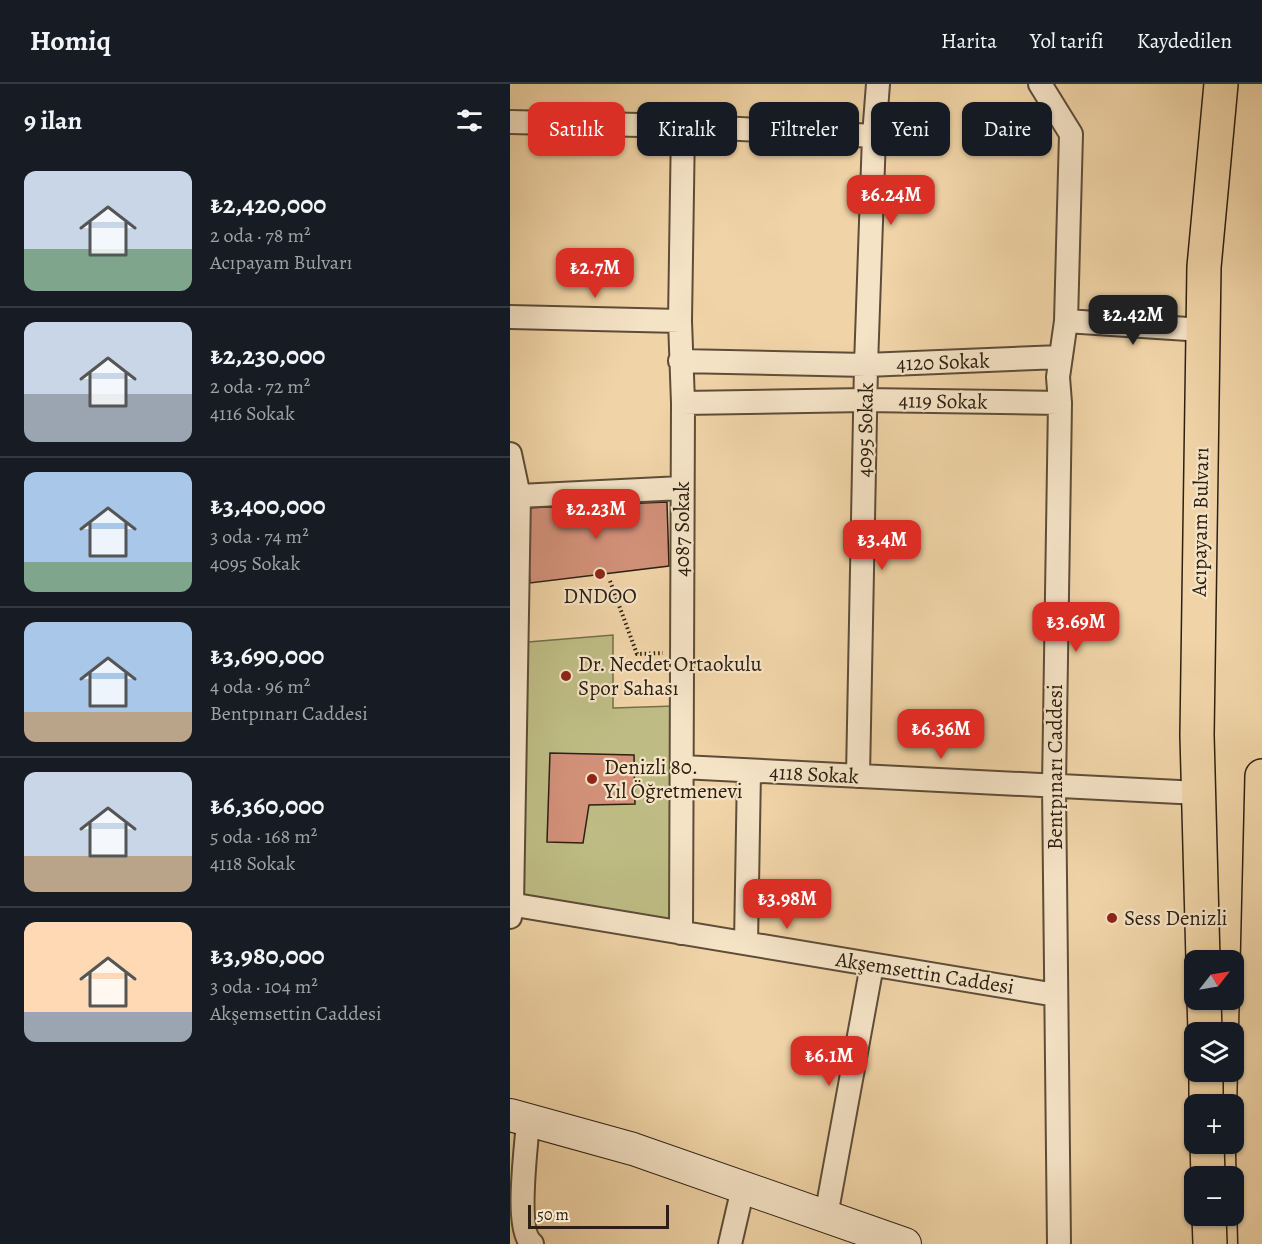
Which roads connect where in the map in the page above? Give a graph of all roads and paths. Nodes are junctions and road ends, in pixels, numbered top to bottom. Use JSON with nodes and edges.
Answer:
{"nodes":[{"id":1,"x":878,"y":84,"type":"edge"},
{"id":2,"x":1040,"y":84,"type":"edge"},
{"id":3,"x":1221,"y":84,"type":"edge"},
{"id":4,"x":877,"y":102,"type":"edge"},
{"id":5,"x":510,"y":122,"type":"edge"},
{"id":6,"x":637,"y":125,"type":"edge"},
{"id":7,"x":737,"y":129,"type":"edge"},
{"id":8,"x":871,"y":136,"type":"edge"},
{"id":9,"x":683,"y":156,"type":"edge"},
{"id":10,"x":873,"y":156,"type":"edge"},
{"id":11,"x":510,"y":317,"type":"edge"},
{"id":12,"x":680,"y":321,"type":"junction"},
{"id":13,"x":1066,"y":321,"type":"junction"},
{"id":14,"x":1203,"y":330,"type":"junction"},
{"id":15,"x":1061,"y":357,"type":"junction"},
{"id":16,"x":680,"y":361,"type":"junction"},
{"id":17,"x":866,"y":365,"type":"junction"},
{"id":18,"x":865,"y":400,"type":"junction"},
{"id":19,"x":683,"y":403,"type":"junction"},
{"id":20,"x":1060,"y":403,"type":"junction"},
{"id":21,"x":510,"y":454,"type":"edge"},
{"id":22,"x":682,"y":488,"type":"junction"},
{"id":23,"x":519,"y":496,"type":"junction"},
{"id":24,"x":610,"y":581,"type":"dead end"},
{"id":25,"x":682,"y":652,"type":"junction"},
{"id":26,"x":682,"y":767,"type":"junction"},
{"id":27,"x":749,"y":771,"type":"junction"},
{"id":28,"x":858,"y":776,"type":"junction"},
{"id":29,"x":1262,"y":777,"type":"edge"},
{"id":30,"x":1054,"y":786,"type":"junction"},
{"id":31,"x":1199,"y":793,"type":"junction"},
{"id":32,"x":511,"y":909,"type":"edge"},
{"id":33,"x":681,"y":933,"type":"junction"},
{"id":34,"x":746,"y":944,"type":"junction"},
{"id":35,"x":1203,"y":950,"type":"edge"},
{"id":36,"x":872,"y":965,"type":"junction"},
{"id":37,"x":1056,"y":995,"type":"junction"},
{"id":38,"x":1262,"y":1090,"type":"edge"},
{"id":39,"x":519,"y":1117,"type":"edge"},
{"id":40,"x":1257,"y":1163,"type":"edge"},
{"id":41,"x":743,"y":1188,"type":"junction"},
{"id":42,"x":826,"y":1216,"type":"junction"},
{"id":43,"x":1209,"y":1226,"type":"edge"},
{"id":44,"x":532,"y":1244,"type":"edge"},
{"id":45,"x":730,"y":1244,"type":"edge"},
{"id":46,"x":905,"y":1244,"type":"edge"},
{"id":47,"x":1059,"y":1244,"type":"edge"},
{"id":48,"x":1210,"y":1244,"type":"edge"},
{"id":49,"x":1255,"y":1244,"type":"edge"}],
"edges":[{"from":1,"to":4,"type":"street","name":"4095 Sokak"},
{"from":2,"to":13,"type":"street","name":"Bentpınarı Caddesi"},
{"from":3,"to":14,"type":"main road","name":"Acıpayam Bulvarı"},
{"from":5,"to":6,"type":"street"},
{"from":7,"to":8,"type":"street"},
{"from":9,"to":12,"type":"street","name":"4087 Sokak"},
{"from":10,"to":17,"type":"street","name":"4095 Sokak"},
{"from":11,"to":12,"type":"street"},
{"from":12,"to":16,"type":"street","name":"4087 Sokak"},
{"from":13,"to":14,"type":"street"},
{"from":13,"to":15,"type":"street","name":"Bentpınarı Caddesi"},
{"from":14,"to":31,"type":"main road","name":"Acıpayam Bulvarı"},
{"from":15,"to":17,"type":"street","name":"4120 Sokak"},
{"from":15,"to":20,"type":"street","name":"Bentpınarı Caddesi"},
{"from":16,"to":17,"type":"street","name":"4120 Sokak"},
{"from":16,"to":19,"type":"street","name":"4087 Sokak"},
{"from":17,"to":18,"type":"street","name":"4095 Sokak"},
{"from":18,"to":19,"type":"street","name":"4119 Sokak"},
{"from":18,"to":20,"type":"street","name":"4119 Sokak"},
{"from":18,"to":28,"type":"street","name":"4095 Sokak"},
{"from":19,"to":22,"type":"street","name":"4087 Sokak"},
{"from":20,"to":30,"type":"street","name":"Bentpınarı Caddesi"},
{"from":21,"to":23,"type":"street"},
{"from":22,"to":23,"type":"street"},
{"from":22,"to":25,"type":"street","name":"4087 Sokak"},
{"from":23,"to":32,"type":"street"},
{"from":24,"to":25,"type":"path"},
{"from":25,"to":26,"type":"street","name":"4087 Sokak"},
{"from":26,"to":27,"type":"street","name":"4118 Sokak"},
{"from":26,"to":33,"type":"street","name":"4087 Sokak"},
{"from":27,"to":28,"type":"street","name":"4118 Sokak"},
{"from":27,"to":34,"type":"street"},
{"from":28,"to":30,"type":"street","name":"4118 Sokak"},
{"from":29,"to":40,"type":"main road"},
{"from":30,"to":31,"type":"street","name":"4118 Sokak"},
{"from":30,"to":37,"type":"street","name":"Bentpınarı Caddesi"},
{"from":31,"to":35,"type":"main road","name":"Acıpayam Bulvarı"},
{"from":32,"to":33,"type":"street","name":"Akşemsettin Caddesi"},
{"from":33,"to":34,"type":"street","name":"Akşemsettin Caddesi"},
{"from":34,"to":36,"type":"street","name":"Akşemsettin Caddesi"},
{"from":36,"to":37,"type":"street","name":"Akşemsettin Caddesi"},
{"from":36,"to":42,"type":"street"},
{"from":37,"to":47,"type":"street","name":"Bentpınarı Caddesi"},
{"from":38,"to":40,"type":"main road"},
{"from":39,"to":41,"type":"street"},
{"from":39,"to":44,"type":"street"},
{"from":40,"to":49,"type":"main road"},
{"from":41,"to":42,"type":"street"},
{"from":41,"to":45,"type":"street"},
{"from":42,"to":46,"type":"street"},
{"from":43,"to":48,"type":"main road"}]}
